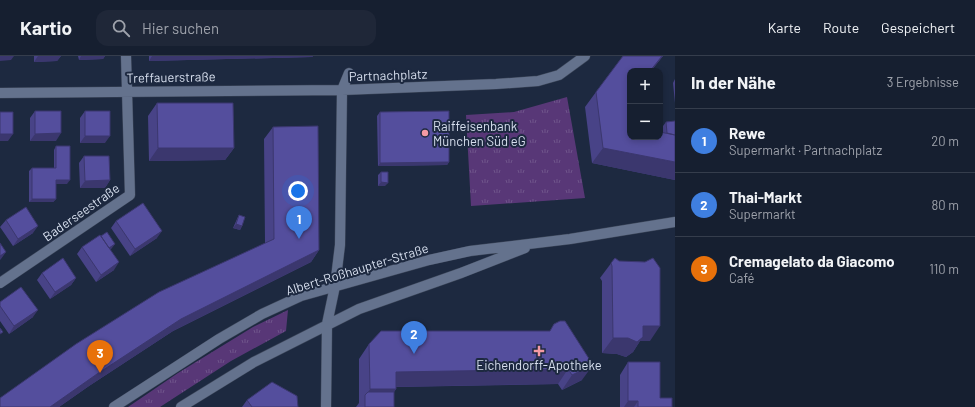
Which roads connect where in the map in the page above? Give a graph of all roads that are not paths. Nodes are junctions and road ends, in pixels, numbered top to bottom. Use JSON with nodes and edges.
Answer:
{"nodes":[{"id":1,"x":126,"y":56,"type":"edge"},
{"id":2,"x":585,"y":56,"type":"edge"},
{"id":3,"x":349,"y":73,"type":"dead end"},
{"id":4,"x":127,"y":90,"type":"junction"},
{"id":5,"x":342,"y":90,"type":"junction"},
{"id":6,"x":0,"y":93,"type":"edge"},
{"id":7,"x":675,"y":222,"type":"edge"},
{"id":8,"x":540,"y":242,"type":"junction"},
{"id":9,"x":0,"y":283,"type":"edge"},
{"id":10,"x":335,"y":286,"type":"junction"},
{"id":11,"x":327,"y":324,"type":"junction"},
{"id":12,"x":114,"y":407,"type":"edge"},
{"id":13,"x":181,"y":407,"type":"edge"},
{"id":14,"x":326,"y":407,"type":"edge"}],
"edges":[{"from":1,"to":4,"type":"street"},
{"from":2,"to":5,"type":"street","name":"Partnachplatz"},
{"from":3,"to":5,"type":"street"},
{"from":4,"to":5,"type":"street","name":"Treffauerstraße"},
{"from":4,"to":6,"type":"street","name":"Treffauerstraße"},
{"from":4,"to":9,"type":"street","name":"Baderseestraße"},
{"from":5,"to":10,"type":"street","name":"Partnachplatz"},
{"from":7,"to":8,"type":"street","name":"Albert-Roßhaupter-Straße"},
{"from":8,"to":10,"type":"street","name":"Albert-Roßhaupter-Straße"},
{"from":8,"to":11,"type":"street","name":"Albert-Roßhaupter-Straße"},
{"from":10,"to":11,"type":"street","name":"Partnachplatz"},
{"from":10,"to":12,"type":"street","name":"Albert-Roßhaupter-Straße"},
{"from":11,"to":13,"type":"street","name":"Albert-Roßhaupter-Straße"},
{"from":11,"to":14,"type":"street","name":"Partnachplatz"}]}
